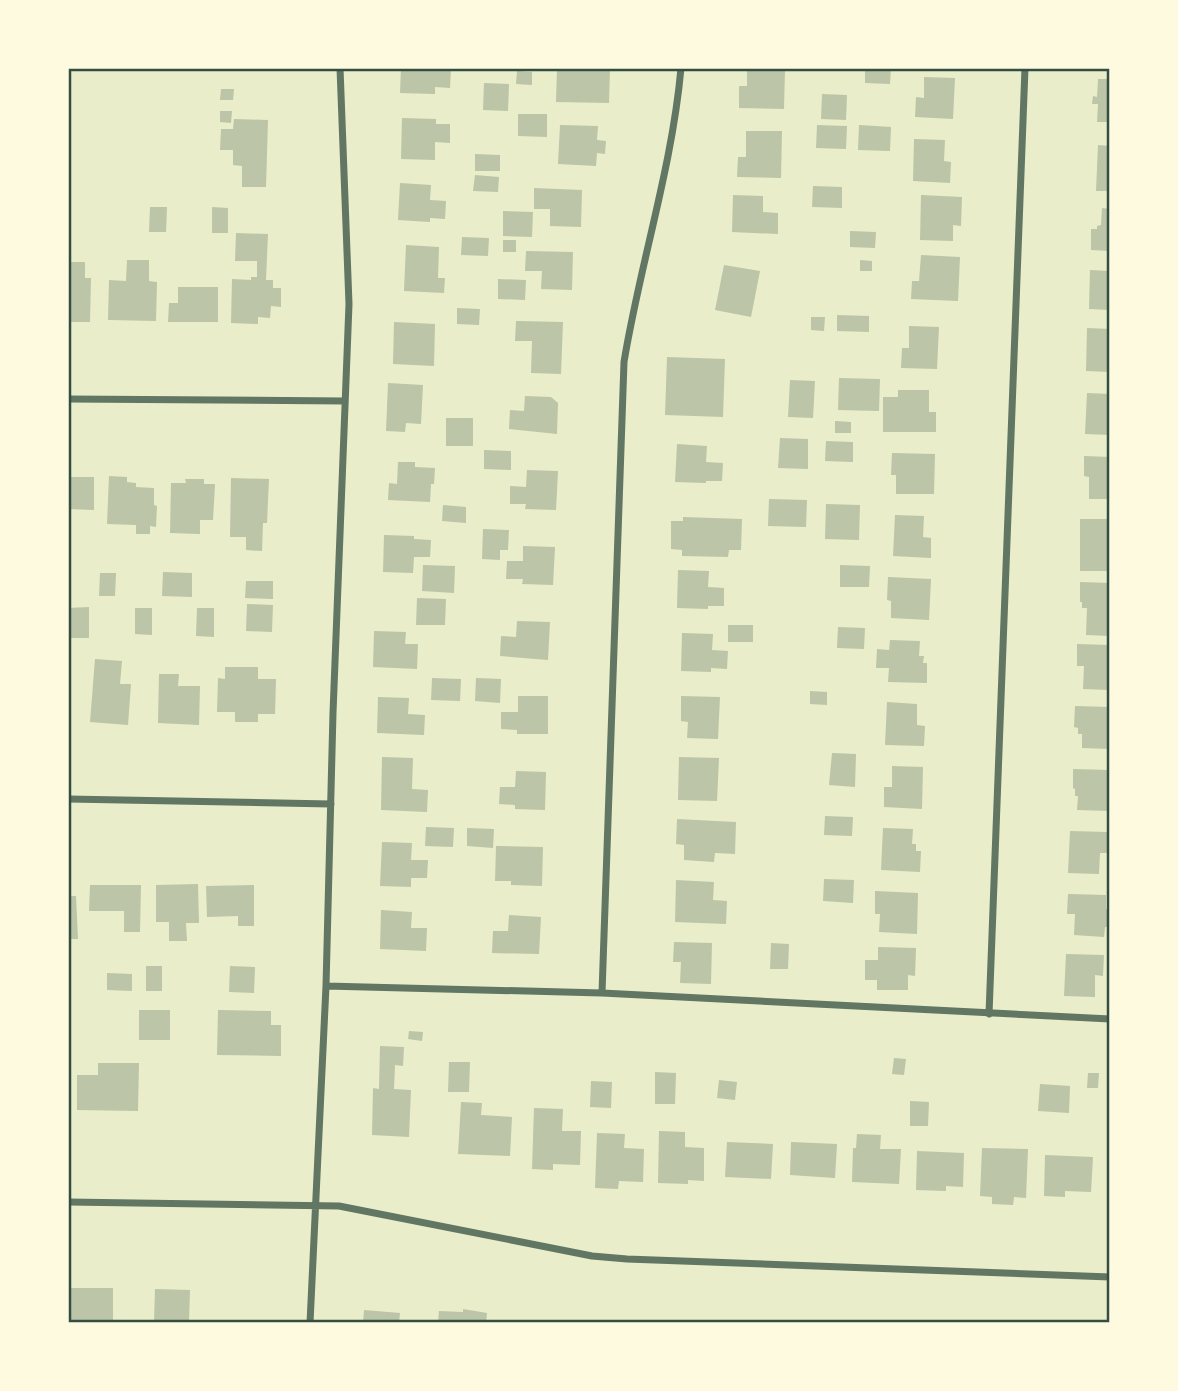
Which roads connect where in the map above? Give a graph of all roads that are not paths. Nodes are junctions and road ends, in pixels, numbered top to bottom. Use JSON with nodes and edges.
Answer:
{"nodes":[{"id":1,"x":340,"y":68,"type":"edge"},
{"id":2,"x":681,"y":68,"type":"edge"},
{"id":3,"x":1025,"y":68,"type":"edge"},
{"id":4,"x":68,"y":399,"type":"edge"},
{"id":5,"x":345,"y":401,"type":"junction"},
{"id":6,"x":68,"y":799,"type":"edge"},
{"id":7,"x":331,"y":804,"type":"junction"},
{"id":8,"x":326,"y":986,"type":"junction"},
{"id":9,"x":602,"y":993,"type":"junction"},
{"id":10,"x":989,"y":1014,"type":"junction"},
{"id":11,"x":1110,"y":1019,"type":"edge"},
{"id":12,"x":68,"y":1202,"type":"edge"},
{"id":13,"x":316,"y":1205,"type":"junction"},
{"id":14,"x":1110,"y":1277,"type":"edge"},
{"id":15,"x":310,"y":1323,"type":"edge"}],
"edges":[{"from":1,"to":5,"type":"street"},
{"from":2,"to":9,"type":"street"},
{"from":3,"to":10,"type":"street"},
{"from":4,"to":5,"type":"street"},
{"from":5,"to":7,"type":"street"},
{"from":6,"to":7,"type":"street"},
{"from":7,"to":8,"type":"street"},
{"from":8,"to":9,"type":"street"},
{"from":8,"to":13,"type":"street"},
{"from":9,"to":10,"type":"street"},
{"from":10,"to":11,"type":"street"},
{"from":12,"to":13,"type":"street"},
{"from":13,"to":14,"type":"street"},
{"from":13,"to":15,"type":"street"}]}
